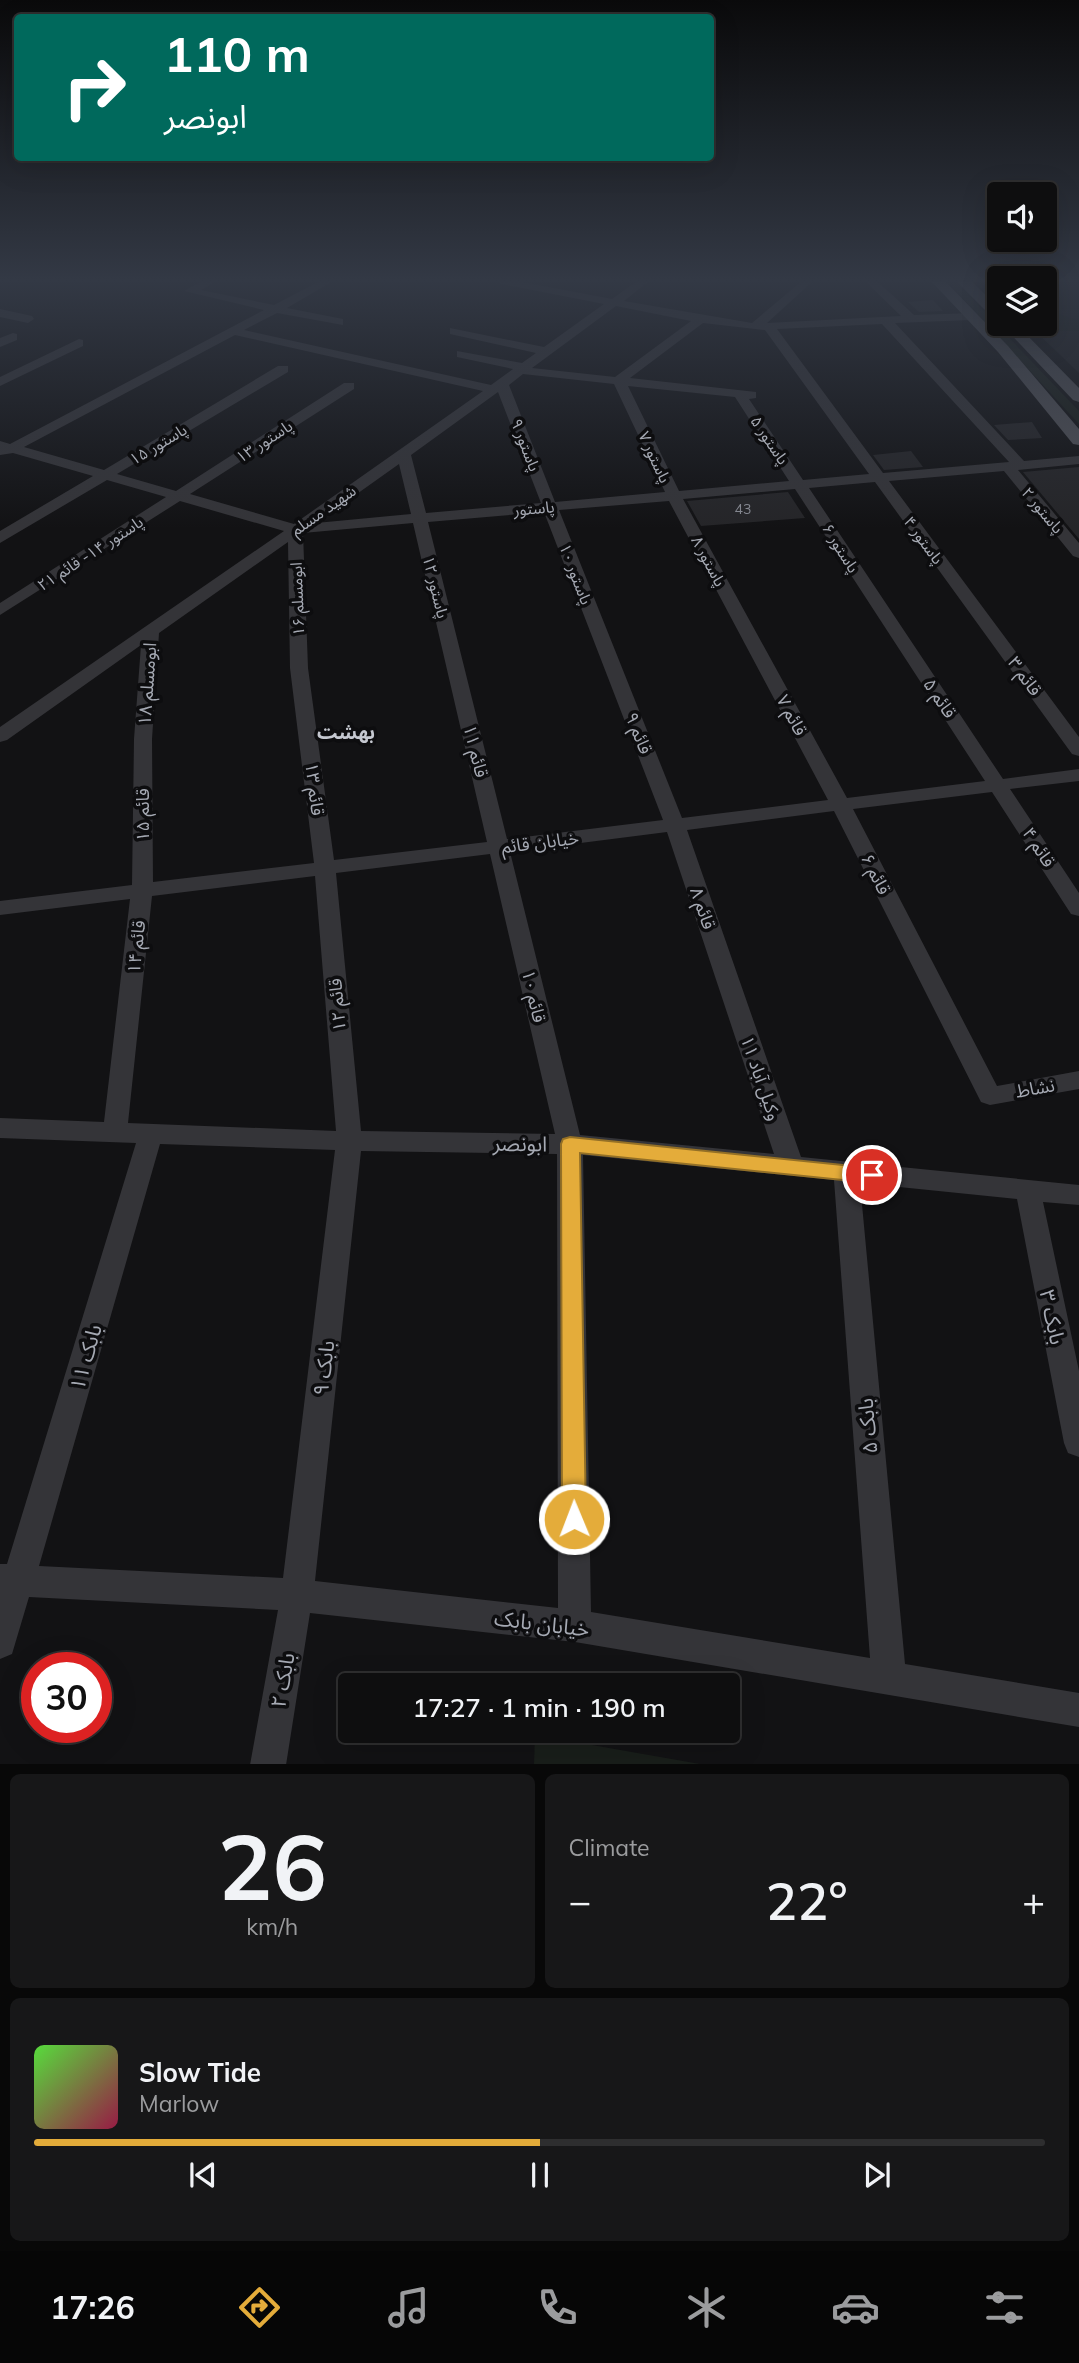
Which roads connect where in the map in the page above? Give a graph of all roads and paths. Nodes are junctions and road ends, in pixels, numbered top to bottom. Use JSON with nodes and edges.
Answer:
{"nodes":[{"id":1,"x":38,"y":363,"type":"edge"},
{"id":2,"x":170,"y":363,"type":"edge"},
{"id":3,"x":388,"y":363,"type":"edge"},
{"id":4,"x":498,"y":363,"type":"edge"},
{"id":5,"x":529,"y":363,"type":"edge"},
{"id":6,"x":641,"y":363,"type":"edge"},
{"id":7,"x":795,"y":363,"type":"edge"},
{"id":8,"x":926,"y":363,"type":"edge"},
{"id":9,"x":1016,"y":363,"type":"edge"},
{"id":10,"x":1046,"y":363,"type":"edge"},
{"id":11,"x":283,"y":369,"type":"dead end"},
{"id":12,"x":521,"y":369,"type":"junction"},
{"id":13,"x":619,"y":380,"type":"junction"},
{"id":14,"x":0,"y":382,"type":"edge"},
{"id":15,"x":349,"y":386,"type":"dead end"},
{"id":16,"x":497,"y":386,"type":"junction"},
{"id":17,"x":757,"y":394,"type":"dead end"},
{"id":18,"x":740,"y":395,"type":"junction"},
{"id":19,"x":1079,"y":397,"type":"edge"},
{"id":20,"x":1071,"y":424,"type":"edge"},
{"id":21,"x":1079,"y":440,"type":"edge"},
{"id":22,"x":4,"y":449,"type":"edge"},
{"id":23,"x":404,"y":454,"type":"junction"},
{"id":24,"x":1079,"y":460,"type":"edge"},
{"id":25,"x":1014,"y":466,"type":"junction"},
{"id":26,"x":106,"y":475,"type":"junction"},
{"id":27,"x":878,"y":478,"type":"junction"},
{"id":28,"x":801,"y":485,"type":"junction"},
{"id":29,"x":180,"y":496,"type":"junction"},
{"id":30,"x":674,"y":496,"type":"junction"},
{"id":31,"x":550,"y":507,"type":"junction"},
{"id":32,"x":419,"y":519,"type":"junction"},
{"id":33,"x":295,"y":529,"type":"junction"},
{"id":34,"x":0,"y":538,"type":"edge"},
{"id":35,"x":1079,"y":553,"type":"edge"},
{"id":36,"x":970,"y":602,"type":"joint"},
{"id":37,"x":0,"y":610,"type":"edge"},
{"id":38,"x":881,"y":612,"type":"joint"},
{"id":39,"x":744,"y":626,"type":"joint"},
{"id":40,"x":150,"y":629,"type":"junction"},
{"id":41,"x":602,"y":640,"type":"joint"},
{"id":42,"x":453,"y":656,"type":"joint"},
{"id":43,"x":299,"y":668,"type":"joint"},
{"id":44,"x":0,"y":736,"type":"edge"},
{"id":45,"x":143,"y":739,"type":"joint"},
{"id":46,"x":1079,"y":750,"type":"edge"},
{"id":47,"x":1079,"y":775,"type":"edge"},
{"id":48,"x":998,"y":785,"type":"junction"},
{"id":49,"x":841,"y":805,"type":"junction"},
{"id":50,"x":675,"y":825,"type":"junction"},
{"id":51,"x":499,"y":847,"type":"junction"},
{"id":52,"x":325,"y":868,"type":"junction"},
{"id":53,"x":142,"y":891,"type":"junction"},
{"id":54,"x":0,"y":908,"type":"edge"},
{"id":55,"x":1079,"y":909,"type":"edge"},
{"id":56,"x":732,"y":991,"type":"joint"},
{"id":57,"x":1079,"y":1080,"type":"edge"},
{"id":58,"x":990,"y":1096,"type":"joint"},
{"id":59,"x":0,"y":1128,"type":"edge"},
{"id":60,"x":115,"y":1132,"type":"junction"},
{"id":61,"x":151,"y":1133,"type":"junction"},
{"id":62,"x":349,"y":1141,"type":"junction"},
{"id":63,"x":570,"y":1144,"type":"junction"},
{"id":64,"x":791,"y":1166,"type":"junction"},
{"id":65,"x":846,"y":1173,"type":"junction"},
{"id":66,"x":1028,"y":1190,"type":"junction"},
{"id":67,"x":1079,"y":1195,"type":"edge"},
{"id":68,"x":1079,"y":1443,"type":"edge"},
{"id":69,"x":9,"y":1581,"type":"edge"},
{"id":70,"x":297,"y":1595,"type":"junction"},
{"id":71,"x":575,"y":1626,"type":"junction"},
{"id":72,"x":0,"y":1642,"type":"edge"},
{"id":73,"x":889,"y":1678,"type":"junction"},
{"id":74,"x":1079,"y":1710,"type":"edge"},
{"id":75,"x":268,"y":1764,"type":"edge"}],
"edges":[{"from":1,"to":14,"type":"street"},
{"from":2,"to":22,"type":"street"},
{"from":3,"to":16,"type":"street"},
{"from":4,"to":12,"type":"street"},
{"from":5,"to":12,"type":"street","name":"شهید مسلم"},
{"from":6,"to":13,"type":"street"},
{"from":7,"to":27,"type":"street","name":"پاستور ۴"},
{"from":8,"to":25,"type":"street","name":"پاستور ۲"},
{"from":9,"to":20,"type":"main road"},
{"from":10,"to":19,"type":"main road"},
{"from":11,"to":26,"type":"street","name":"پاستور ۱۵"},
{"from":12,"to":13,"type":"street"},
{"from":12,"to":16,"type":"street","name":"شهید مسلم"},
{"from":13,"to":18,"type":"street"},
{"from":13,"to":30,"type":"street","name":"پاستور ۷"},
{"from":15,"to":29,"type":"street","name":"پاستور ۱۳"},
{"from":16,"to":23,"type":"street","name":"شهید مسلم"},
{"from":16,"to":31,"type":"street","name":"پاستور ۹"},
{"from":17,"to":18,"type":"street"},
{"from":18,"to":28,"type":"street","name":"پاستور ۵"},
{"from":20,"to":21,"type":"main road"},
{"from":22,"to":26,"type":"street","name":"پاستور"},
{"from":23,"to":32,"type":"street","name":"پاستور ۱۲"},
{"from":23,"to":33,"type":"street","name":"شهید مسلم"},
{"from":24,"to":25,"type":"street","name":"پاستور"},
{"from":25,"to":27,"type":"street","name":"پاستور"},
{"from":25,"to":35,"type":"street","name":"پاستور ۲"},
{"from":26,"to":29,"type":"street","name":"پاستور"},
{"from":26,"to":34,"type":"street","name":"پاستور ۱۵"},
{"from":27,"to":28,"type":"street","name":"پاستور"},
{"from":27,"to":36,"type":"street","name":"پاستور ۴"},
{"from":28,"to":30,"type":"street","name":"پاستور"},
{"from":28,"to":38,"type":"street","name":"پاستور ۶"},
{"from":29,"to":33,"type":"street","name":"پاستور"},
{"from":29,"to":37,"type":"street","name":"پاستور ۱۴- قائم ۲۱"},
{"from":30,"to":31,"type":"street","name":"پاستور"},
{"from":30,"to":39,"type":"street","name":"پاستور ۸"},
{"from":31,"to":32,"type":"street","name":"پاستور"},
{"from":31,"to":41,"type":"street","name":"پاستور ۱۰"},
{"from":32,"to":33,"type":"street","name":"پاستور"},
{"from":32,"to":42,"type":"street","name":"پاستور ۱۲"},
{"from":33,"to":40,"type":"street","name":"شهید مسلم"},
{"from":33,"to":43,"type":"street","name":"ابومسلم ۱۶"},
{"from":36,"to":46,"type":"street","name":"قائم ۳"},
{"from":38,"to":48,"type":"street","name":"قائم ۵"},
{"from":39,"to":49,"type":"street","name":"قائم ۷"},
{"from":40,"to":44,"type":"street","name":"شهید مسلم"},
{"from":40,"to":45,"type":"street","name":"ابومسلم ۱۸"},
{"from":41,"to":50,"type":"street","name":"قائم ۹"},
{"from":42,"to":51,"type":"street","name":"قائم ۱۱"},
{"from":43,"to":52,"type":"street","name":"قائم ۱۳"},
{"from":45,"to":53,"type":"street","name":"قائم ۱۵"},
{"from":47,"to":48,"type":"street","name":"خیابان قائم"},
{"from":48,"to":49,"type":"street","name":"خیابان قائم"},
{"from":48,"to":55,"type":"street","name":"قائم ۴"},
{"from":49,"to":50,"type":"street","name":"خیابان قائم"},
{"from":49,"to":58,"type":"street","name":"قائم ۶"},
{"from":50,"to":51,"type":"street","name":"خیابان قائم"},
{"from":50,"to":56,"type":"street","name":"قائم ۸"},
{"from":51,"to":52,"type":"street","name":"خیابان قائم"},
{"from":51,"to":63,"type":"street","name":"قائم ۱۰"},
{"from":52,"to":53,"type":"street","name":"خیابان قائم"},
{"from":52,"to":62,"type":"street","name":"قائم ۱۲"},
{"from":53,"to":54,"type":"street","name":"خیابان قائم"},
{"from":53,"to":60,"type":"street","name":"قائم ۱۴"},
{"from":56,"to":64,"type":"street","name":"وکیل آباد ۱۱"},
{"from":57,"to":58,"type":"street","name":"نشاط"},
{"from":59,"to":60,"type":"street","name":"ابونصر"},
{"from":60,"to":61,"type":"street","name":"ابونصر"},
{"from":61,"to":62,"type":"street","name":"ابونصر"},
{"from":61,"to":69,"type":"street","name":"بابک ۱۱"},
{"from":62,"to":63,"type":"street","name":"ابونصر"},
{"from":62,"to":70,"type":"street","name":"بابک ۹"},
{"from":63,"to":64,"type":"street","name":"ابونصر"},
{"from":63,"to":71,"type":"street","name":"قائم ۱۰"},
{"from":64,"to":65,"type":"street","name":"ابونصر"},
{"from":65,"to":66,"type":"street","name":"ابونصر"},
{"from":65,"to":73,"type":"street","name":"بابک ۵"},
{"from":66,"to":67,"type":"street","name":"ابونصر"},
{"from":66,"to":68,"type":"street","name":"بابک ۳"},
{"from":69,"to":70,"type":"street","name":"خیابان بابک"},
{"from":69,"to":72,"type":"street","name":"بابک ۱۱"},
{"from":70,"to":71,"type":"street","name":"خیابان بابک"},
{"from":70,"to":75,"type":"street","name":"بابک ۲"},
{"from":71,"to":73,"type":"street","name":"خیابان بابک"},
{"from":73,"to":74,"type":"street","name":"خیابان بابک"}]}
